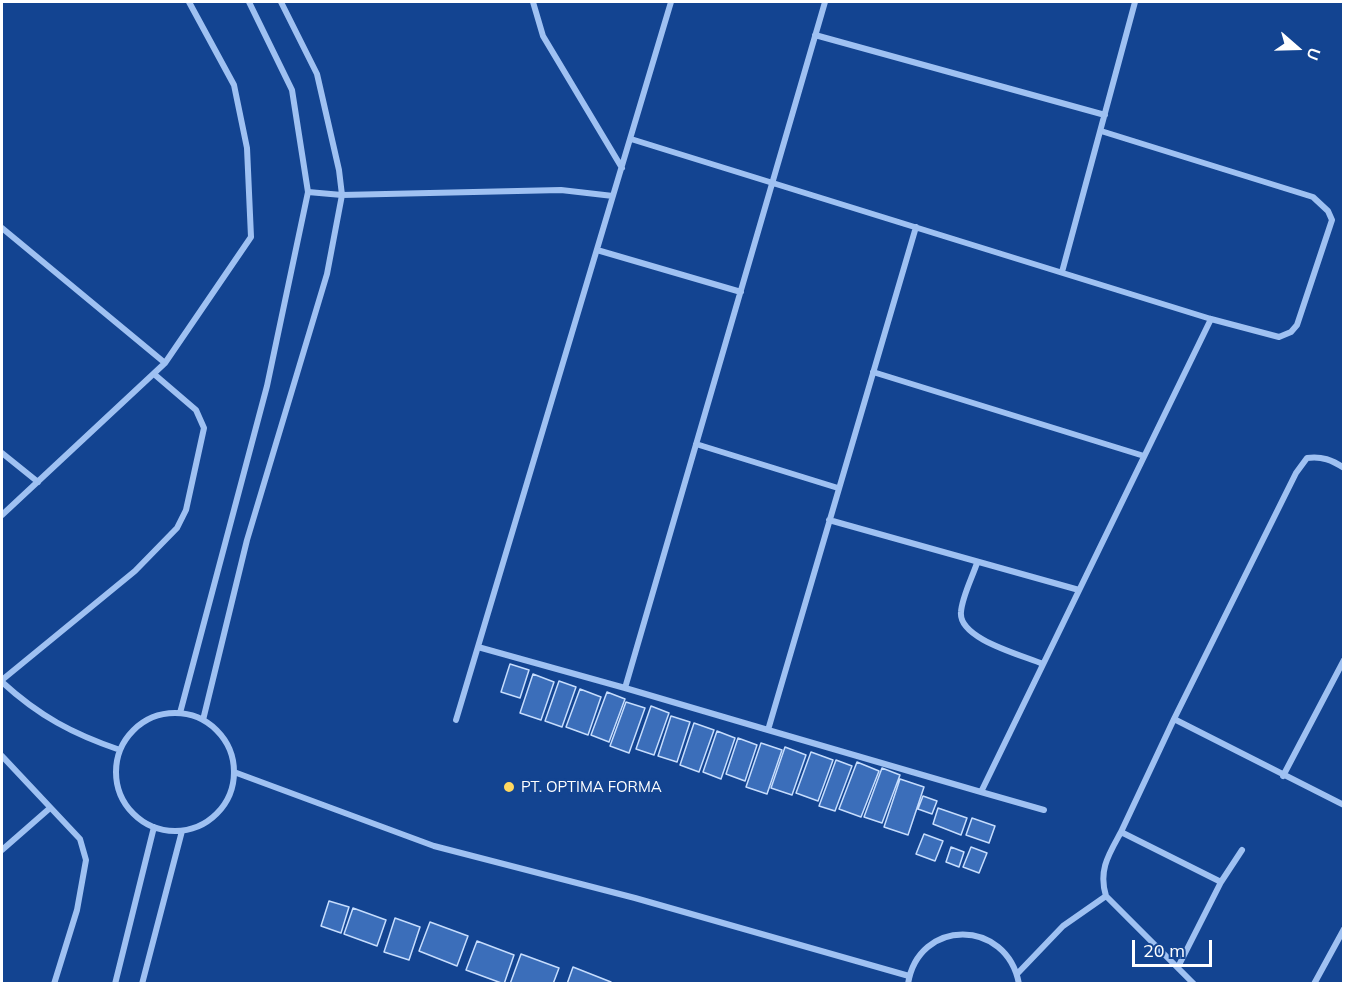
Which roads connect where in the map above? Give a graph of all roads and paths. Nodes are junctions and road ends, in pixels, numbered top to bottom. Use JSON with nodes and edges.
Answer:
{"nodes":[{"id":1,"x":189,"y":2,"type":"edge"},
{"id":2,"x":249,"y":2,"type":"edge"},
{"id":3,"x":281,"y":2,"type":"edge"},
{"id":4,"x":533,"y":2,"type":"edge"},
{"id":5,"x":671,"y":2,"type":"edge"},
{"id":6,"x":825,"y":2,"type":"edge"},
{"id":7,"x":1136,"y":2,"type":"edge"},
{"id":8,"x":815,"y":35,"type":"junction"},
{"id":9,"x":1106,"y":116,"type":"junction"},
{"id":10,"x":1101,"y":131,"type":"junction"},
{"id":11,"x":631,"y":139,"type":"junction"},
{"id":12,"x":622,"y":168,"type":"junction"},
{"id":13,"x":772,"y":182,"type":"junction"},
{"id":14,"x":308,"y":192,"type":"junction"},
{"id":15,"x":342,"y":195,"type":"junction"},
{"id":16,"x":613,"y":196,"type":"junction"},
{"id":17,"x":916,"y":227,"type":"junction"},
{"id":18,"x":2,"y":228,"type":"edge"},
{"id":19,"x":597,"y":250,"type":"junction"},
{"id":20,"x":1062,"y":272,"type":"junction"},
{"id":21,"x":741,"y":292,"type":"junction"},
{"id":22,"x":1211,"y":318,"type":"junction"},
{"id":23,"x":165,"y":363,"type":"junction"},
{"id":24,"x":873,"y":372,"type":"junction"},
{"id":25,"x":154,"y":374,"type":"junction"},
{"id":26,"x":696,"y":444,"type":"junction"},
{"id":27,"x":2,"y":453,"type":"edge"},
{"id":28,"x":1144,"y":456,"type":"junction"},
{"id":29,"x":1344,"y":468,"type":"edge"},
{"id":30,"x":38,"y":482,"type":"junction"},
{"id":31,"x":838,"y":488,"type":"junction"},
{"id":32,"x":2,"y":515,"type":"edge"},
{"id":33,"x":829,"y":520,"type":"junction"},
{"id":34,"x":977,"y":563,"type":"junction"},
{"id":35,"x":1079,"y":590,"type":"junction"},
{"id":36,"x":478,"y":647,"type":"junction"},
{"id":37,"x":1344,"y":660,"type":"edge"},
{"id":38,"x":1043,"y":664,"type":"junction"},
{"id":39,"x":2,"y":681,"type":"edge"},
{"id":40,"x":625,"y":688,"type":"junction"},
{"id":41,"x":180,"y":713,"type":"junction"},
{"id":42,"x":1174,"y":719,"type":"junction"},
{"id":43,"x":203,"y":720,"type":"junction"},
{"id":44,"x":456,"y":720,"type":"dead end"},
{"id":45,"x":768,"y":730,"type":"junction"},
{"id":46,"x":120,"y":750,"type":"junction"},
{"id":47,"x":2,"y":756,"type":"edge"},
{"id":48,"x":234,"y":772,"type":"junction"},
{"id":49,"x":1283,"y":776,"type":"junction"},
{"id":50,"x":981,"y":792,"type":"junction"},
{"id":51,"x":1344,"y":805,"type":"edge"},
{"id":52,"x":50,"y":808,"type":"junction"},
{"id":53,"x":1044,"y":810,"type":"dead end"},
{"id":54,"x":154,"y":827,"type":"junction"},
{"id":55,"x":182,"y":831,"type":"junction"},
{"id":56,"x":1121,"y":832,"type":"junction"},
{"id":57,"x":2,"y":850,"type":"edge"},
{"id":58,"x":1242,"y":850,"type":"dead end"},
{"id":59,"x":1221,"y":882,"type":"junction"},
{"id":60,"x":1106,"y":896,"type":"junction"},
{"id":61,"x":1344,"y":929,"type":"edge"},
{"id":62,"x":1179,"y":965,"type":"junction"},
{"id":63,"x":1017,"y":974,"type":"junction"},
{"id":64,"x":909,"y":976,"type":"junction"},
{"id":65,"x":54,"y":984,"type":"edge"},
{"id":66,"x":115,"y":984,"type":"edge"},
{"id":67,"x":142,"y":984,"type":"edge"},
{"id":68,"x":908,"y":984,"type":"edge"},
{"id":69,"x":1019,"y":984,"type":"edge"},
{"id":70,"x":1194,"y":984,"type":"edge"},
{"id":71,"x":1314,"y":984,"type":"edge"}],
"edges":[{"from":1,"to":23,"type":"street"},
{"from":2,"to":14,"type":"street"},
{"from":3,"to":15,"type":"street"},
{"from":4,"to":12,"type":"street"},
{"from":5,"to":11,"type":"street"},
{"from":6,"to":8,"type":"street"},
{"from":7,"to":9,"type":"street"},
{"from":8,"to":9,"type":"street"},
{"from":8,"to":13,"type":"street"},
{"from":9,"to":10,"type":"street"},
{"from":10,"to":20,"type":"street"},
{"from":10,"to":22,"type":"street"},
{"from":11,"to":12,"type":"street"},
{"from":11,"to":13,"type":"street"},
{"from":12,"to":16,"type":"street"},
{"from":13,"to":17,"type":"street"},
{"from":13,"to":21,"type":"street"},
{"from":14,"to":15,"type":"street"},
{"from":14,"to":41,"type":"street"},
{"from":15,"to":16,"type":"street"},
{"from":15,"to":43,"type":"street"},
{"from":16,"to":19,"type":"street"},
{"from":17,"to":20,"type":"street"},
{"from":17,"to":24,"type":"street"},
{"from":18,"to":23,"type":"street"},
{"from":19,"to":21,"type":"street"},
{"from":19,"to":36,"type":"street"},
{"from":20,"to":22,"type":"street"},
{"from":21,"to":26,"type":"street"},
{"from":22,"to":28,"type":"street"},
{"from":23,"to":25,"type":"street"},
{"from":24,"to":28,"type":"street"},
{"from":24,"to":31,"type":"street"},
{"from":25,"to":30,"type":"street"},
{"from":25,"to":39,"type":"street"},
{"from":26,"to":31,"type":"street"},
{"from":26,"to":40,"type":"street"},
{"from":27,"to":30,"type":"street"},
{"from":28,"to":35,"type":"street"},
{"from":29,"to":42,"type":"street"},
{"from":30,"to":32,"type":"street"},
{"from":31,"to":33,"type":"street"},
{"from":33,"to":34,"type":"street"},
{"from":33,"to":45,"type":"street"},
{"from":34,"to":35,"type":"street"},
{"from":34,"to":38,"type":"street"},
{"from":35,"to":38,"type":"street"},
{"from":36,"to":40,"type":"street"},
{"from":36,"to":44,"type":"street"},
{"from":37,"to":49,"type":"street"},
{"from":38,"to":50,"type":"street"},
{"from":39,"to":46,"type":"street"},
{"from":40,"to":45,"type":"street"},
{"from":41,"to":43,"type":"street"},
{"from":41,"to":46,"type":"street"},
{"from":42,"to":49,"type":"street"},
{"from":42,"to":56,"type":"street"},
{"from":43,"to":48,"type":"street"},
{"from":45,"to":50,"type":"street"},
{"from":46,"to":54,"type":"street"},
{"from":47,"to":52,"type":"street"},
{"from":48,"to":55,"type":"street"},
{"from":48,"to":64,"type":"street"},
{"from":49,"to":51,"type":"street"},
{"from":50,"to":53,"type":"street"},
{"from":52,"to":57,"type":"street"},
{"from":52,"to":65,"type":"street"},
{"from":54,"to":55,"type":"street"},
{"from":54,"to":66,"type":"street"},
{"from":55,"to":67,"type":"street"},
{"from":56,"to":59,"type":"street"},
{"from":56,"to":60,"type":"street"},
{"from":58,"to":59,"type":"street"},
{"from":59,"to":62,"type":"street"},
{"from":60,"to":62,"type":"street"},
{"from":60,"to":63,"type":"street"},
{"from":61,"to":71,"type":"street"},
{"from":62,"to":70,"type":"street"},
{"from":63,"to":64,"type":"street"},
{"from":63,"to":69,"type":"street"},
{"from":64,"to":68,"type":"street"}]}
